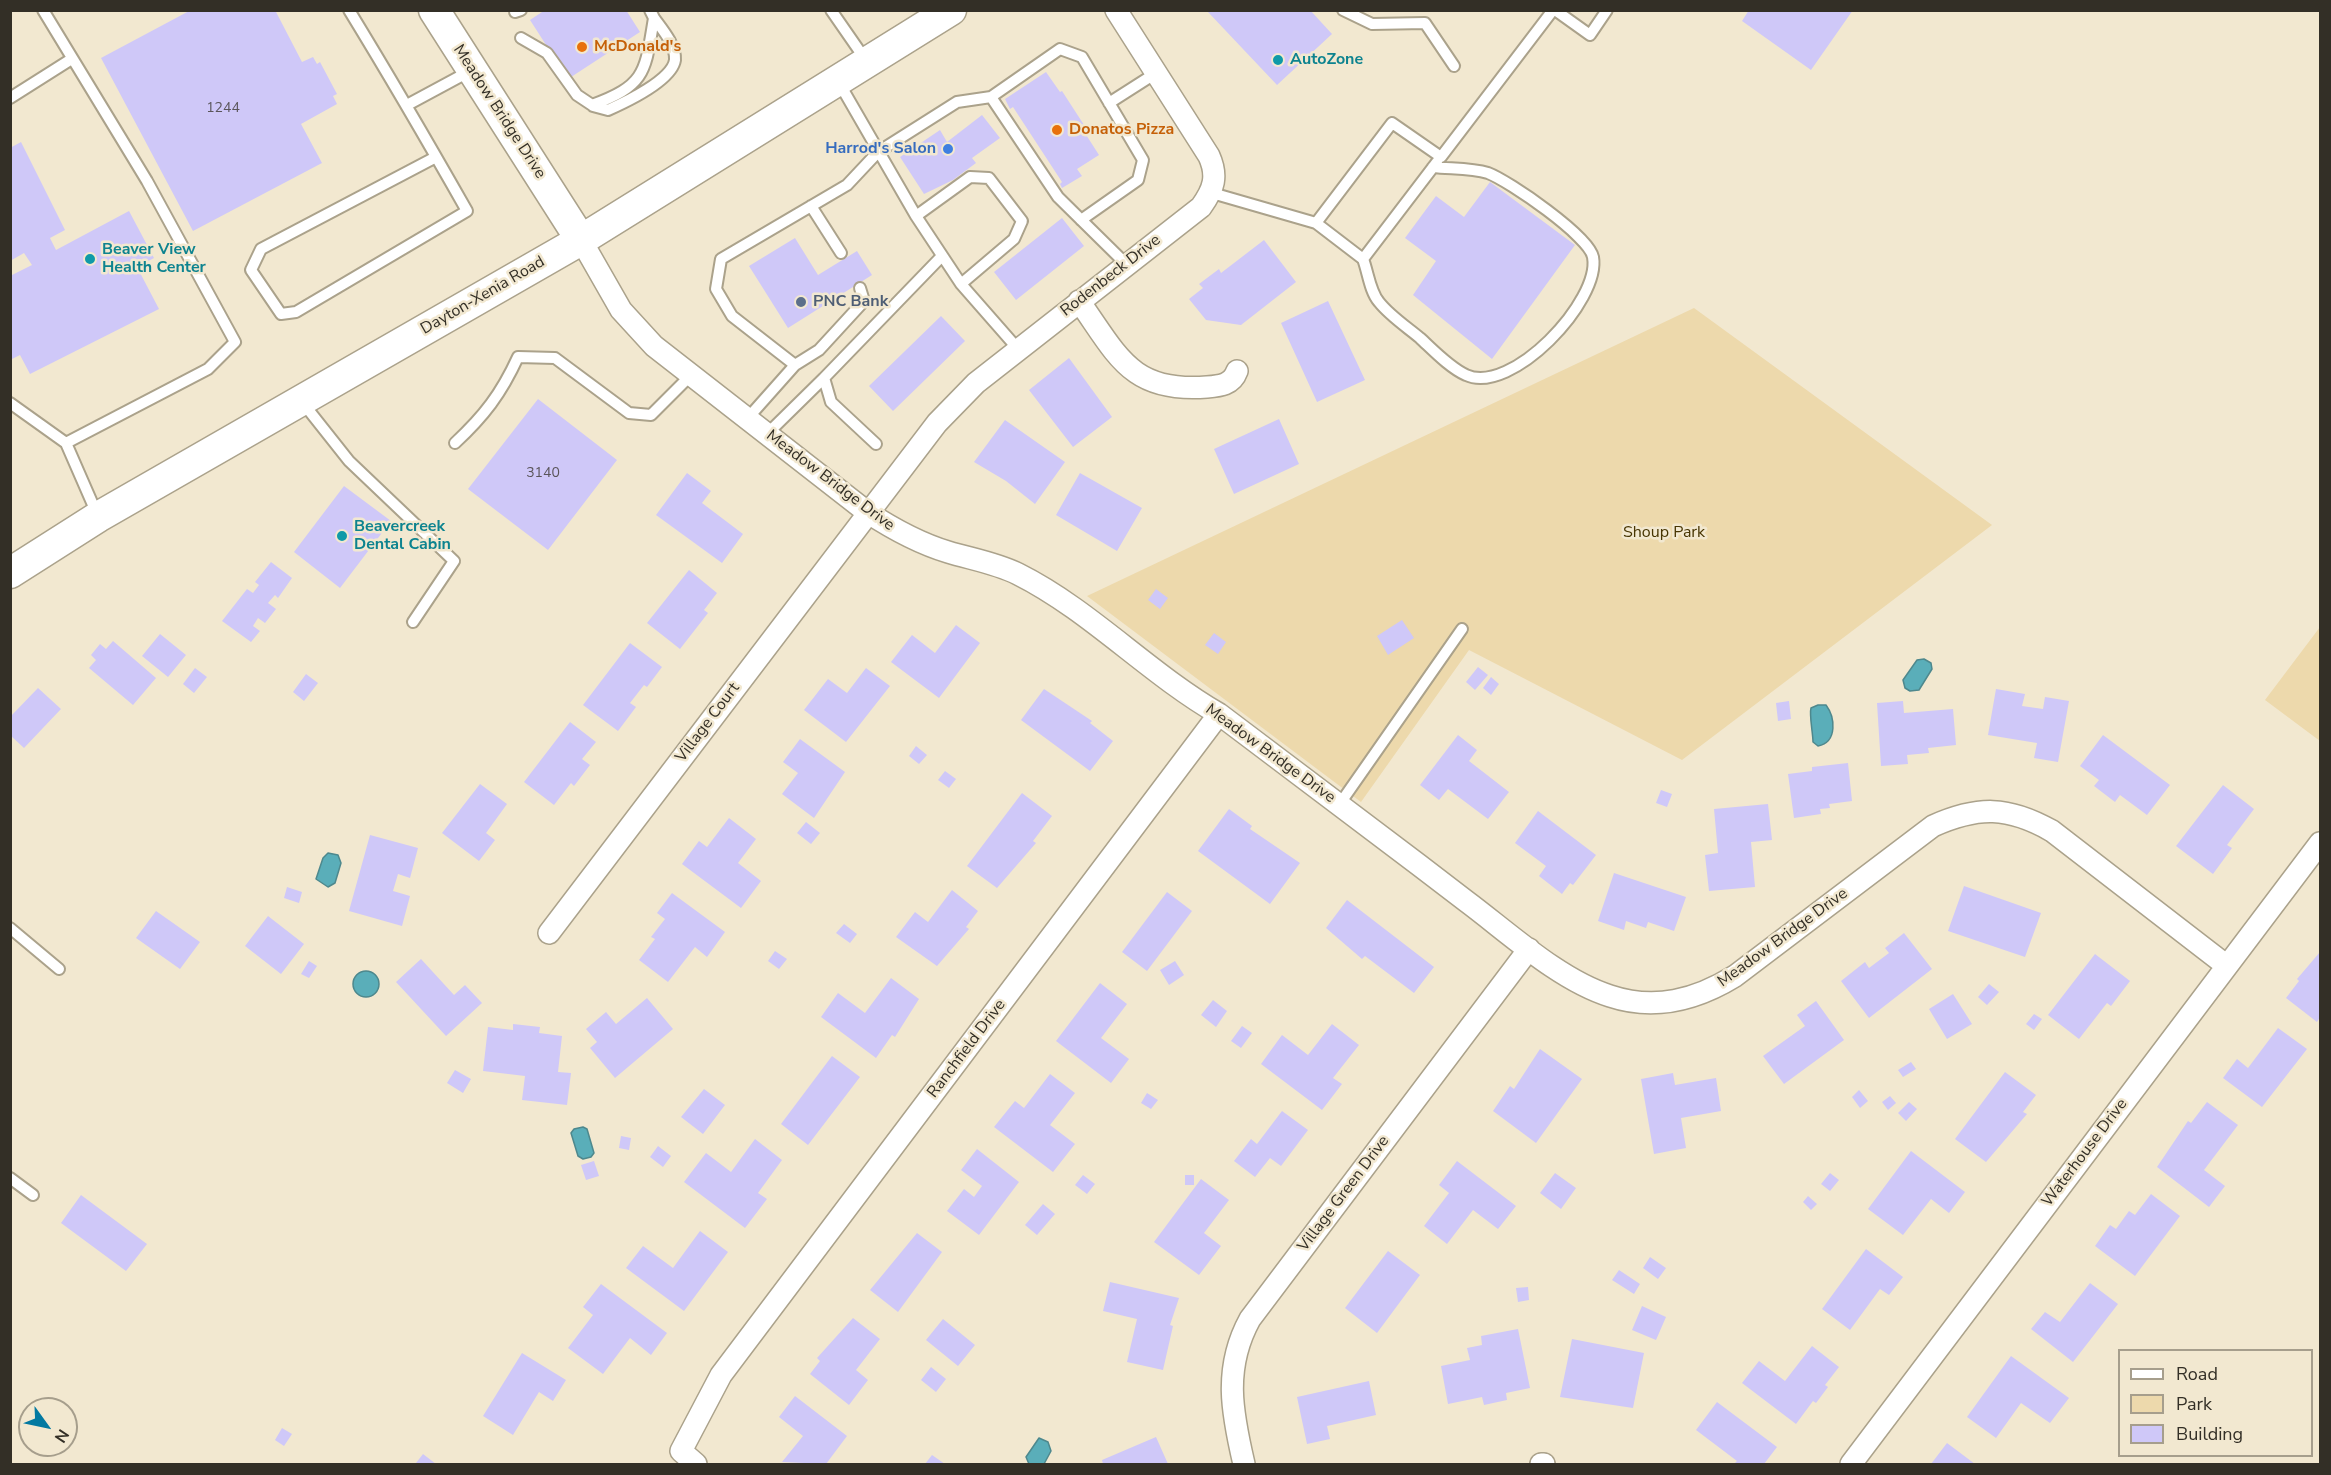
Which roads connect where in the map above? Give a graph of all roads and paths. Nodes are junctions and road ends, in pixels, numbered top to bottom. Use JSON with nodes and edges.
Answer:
{"nodes":[{"id":1,"x":43,"y":10,"type":"edge"},
{"id":2,"x":349,"y":10,"type":"edge"},
{"id":3,"x":434,"y":10,"type":"edge"},
{"id":4,"x":831,"y":10,"type":"edge"},
{"id":5,"x":951,"y":10,"type":"edge"},
{"id":6,"x":1116,"y":10,"type":"edge"},
{"id":7,"x":1343,"y":10,"type":"edge"},
{"id":8,"x":1554,"y":10,"type":"edge"},
{"id":9,"x":1607,"y":10,"type":"edge"},
{"id":10,"x":652,"y":14,"type":"edge"},
{"id":11,"x":521,"y":38,"type":"dead end"},
{"id":12,"x":70,"y":60,"type":"junction"},
{"id":13,"x":867,"y":62,"type":"junction"},
{"id":14,"x":1454,"y":66,"type":"dead end"},
{"id":15,"x":472,"y":70,"type":"junction"},
{"id":16,"x":1156,"y":73,"type":"junction"},
{"id":17,"x":838,"y":80,"type":"junction"},
{"id":18,"x":991,"y":97,"type":"junction"},
{"id":19,"x":10,"y":98,"type":"edge"},
{"id":20,"x":1109,"y":103,"type":"junction"},
{"id":21,"x":407,"y":105,"type":"junction"},
{"id":22,"x":592,"y":105,"type":"junction"},
{"id":23,"x":878,"y":152,"type":"junction"},
{"id":24,"x":436,"y":157,"type":"junction"},
{"id":25,"x":1441,"y":157,"type":"junction"},
{"id":26,"x":1433,"y":167,"type":"junction"},
{"id":27,"x":1212,"y":193,"type":"junction"},
{"id":28,"x":811,"y":206,"type":"junction"},
{"id":29,"x":916,"y":216,"type":"junction"},
{"id":30,"x":1081,"y":220,"type":"junction"},
{"id":31,"x":1316,"y":223,"type":"junction"},
{"id":32,"x":581,"y":240,"type":"junction"},
{"id":33,"x":841,"y":253,"type":"dead end"},
{"id":34,"x":942,"y":255,"type":"junction"},
{"id":35,"x":1363,"y":259,"type":"junction"},
{"id":36,"x":1126,"y":264,"type":"junction"},
{"id":37,"x":961,"y":284,"type":"junction"},
{"id":38,"x":860,"y":288,"type":"dead end"},
{"id":39,"x":1079,"y":301,"type":"junction"},
{"id":40,"x":1018,"y":349,"type":"junction"},
{"id":41,"x":795,"y":365,"type":"junction"},
{"id":42,"x":1237,"y":371,"type":"dead end"},
{"id":43,"x":691,"y":375,"type":"junction"},
{"id":44,"x":824,"y":378,"type":"junction"},
{"id":45,"x":301,"y":400,"type":"junction"},
{"id":46,"x":10,"y":403,"type":"edge"},
{"id":47,"x":747,"y":419,"type":"junction"},
{"id":48,"x":767,"y":434,"type":"junction"},
{"id":49,"x":66,"y":443,"type":"junction"},
{"id":50,"x":455,"y":443,"type":"dead end"},
{"id":51,"x":876,"y":444,"type":"dead end"},
{"id":52,"x":867,"y":512,"type":"junction"},
{"id":53,"x":98,"y":517,"type":"junction"},
{"id":54,"x":10,"y":573,"type":"edge"},
{"id":55,"x":413,"y":622,"type":"dead end"},
{"id":56,"x":1462,"y":629,"type":"dead end"},
{"id":57,"x":1219,"y":714,"type":"junction"},
{"id":58,"x":1339,"y":804,"type":"junction"},
{"id":59,"x":2320,"y":843,"type":"edge"},
{"id":60,"x":10,"y":928,"type":"edge"},
{"id":61,"x":549,"y":933,"type":"dead end"},
{"id":62,"x":1529,"y":948,"type":"junction"},
{"id":63,"x":2228,"y":966,"type":"junction"},
{"id":64,"x":59,"y":969,"type":"dead end"},
{"id":65,"x":10,"y":1178,"type":"edge"},
{"id":66,"x":33,"y":1195,"type":"dead end"},
{"id":67,"x":696,"y":1464,"type":"edge"},
{"id":68,"x":1244,"y":1464,"type":"edge"},
{"id":69,"x":1851,"y":1464,"type":"edge"}],
"edges":[{"from":1,"to":12,"type":"lane"},
{"from":2,"to":21,"type":"lane"},
{"from":3,"to":15,"type":"main road","name":"Meadow Bridge Drive"},
{"from":4,"to":13,"type":"lane"},
{"from":5,"to":13,"type":"main road","name":"Dayton-Xenia Road"},
{"from":6,"to":16,"type":"street"},
{"from":7,"to":14,"type":"lane"},
{"from":8,"to":9,"type":"lane"},
{"from":8,"to":25,"type":"lane"},
{"from":10,"to":22,"type":"lane"},
{"from":10,"to":22,"type":"lane"},
{"from":11,"to":22,"type":"lane"},
{"from":12,"to":19,"type":"lane"},
{"from":12,"to":49,"type":"lane"},
{"from":13,"to":17,"type":"main road","name":"Dayton-Xenia Road"},
{"from":15,"to":21,"type":"lane"},
{"from":15,"to":32,"type":"main road","name":"Meadow Bridge Drive"},
{"from":16,"to":20,"type":"lane"},
{"from":16,"to":27,"type":"street"},
{"from":17,"to":23,"type":"lane"},
{"from":17,"to":32,"type":"main road","name":"Dayton-Xenia Road"},
{"from":18,"to":20,"type":"lane"},
{"from":18,"to":23,"type":"lane"},
{"from":18,"to":30,"type":"lane"},
{"from":20,"to":30,"type":"lane"},
{"from":21,"to":24,"type":"lane"},
{"from":23,"to":28,"type":"lane"},
{"from":23,"to":29,"type":"lane"},
{"from":24,"to":24,"type":"lane"},
{"from":25,"to":26,"type":"lane"},
{"from":25,"to":31,"type":"lane"},
{"from":26,"to":35,"type":"lane"},
{"from":26,"to":35,"type":"lane"},
{"from":27,"to":31,"type":"lane"},
{"from":27,"to":36,"type":"street","name":"Rodenbeck Drive"},
{"from":28,"to":33,"type":"lane"},
{"from":28,"to":41,"type":"lane"},
{"from":29,"to":34,"type":"lane"},
{"from":29,"to":37,"type":"lane"},
{"from":30,"to":36,"type":"lane"},
{"from":31,"to":35,"type":"lane"},
{"from":32,"to":43,"type":"street","name":"Meadow Bridge Drive"},
{"from":32,"to":45,"type":"main road","name":"Dayton-Xenia Road"},
{"from":34,"to":37,"type":"lane"},
{"from":34,"to":44,"type":"lane"},
{"from":36,"to":39,"type":"street","name":"Rodenbeck Drive"},
{"from":37,"to":40,"type":"lane"},
{"from":38,"to":41,"type":"lane"},
{"from":39,"to":40,"type":"street","name":"Rodenbeck Drive"},
{"from":39,"to":42,"type":"street"},
{"from":40,"to":52,"type":"street","name":"Rodenbeck Drive"},
{"from":41,"to":47,"type":"lane"},
{"from":43,"to":47,"type":"street","name":"Meadow Bridge Drive"},
{"from":43,"to":50,"type":"lane"},
{"from":44,"to":48,"type":"lane"},
{"from":44,"to":51,"type":"lane"},
{"from":45,"to":53,"type":"main road","name":"Dayton-Xenia Road"},
{"from":45,"to":55,"type":"lane"},
{"from":46,"to":49,"type":"lane"},
{"from":47,"to":48,"type":"street","name":"Meadow Bridge Drive"},
{"from":48,"to":52,"type":"street","name":"Meadow Bridge Drive"},
{"from":49,"to":53,"type":"lane"},
{"from":52,"to":57,"type":"street","name":"Meadow Bridge Drive"},
{"from":52,"to":61,"type":"street","name":"Village Court"},
{"from":53,"to":54,"type":"main road","name":"Dayton-Xenia Road"},
{"from":56,"to":58,"type":"lane"},
{"from":57,"to":58,"type":"street","name":"Meadow Bridge Drive"},
{"from":57,"to":67,"type":"street","name":"Ranchfield Drive"},
{"from":58,"to":62,"type":"street","name":"Meadow Bridge Drive"},
{"from":59,"to":63,"type":"street","name":"Waterhouse Drive"},
{"from":60,"to":64,"type":"lane"},
{"from":62,"to":63,"type":"street","name":"Meadow Bridge Drive"},
{"from":62,"to":68,"type":"street","name":"Village Green Drive"},
{"from":63,"to":69,"type":"street","name":"Waterhouse Drive"},
{"from":65,"to":66,"type":"lane"}]}
